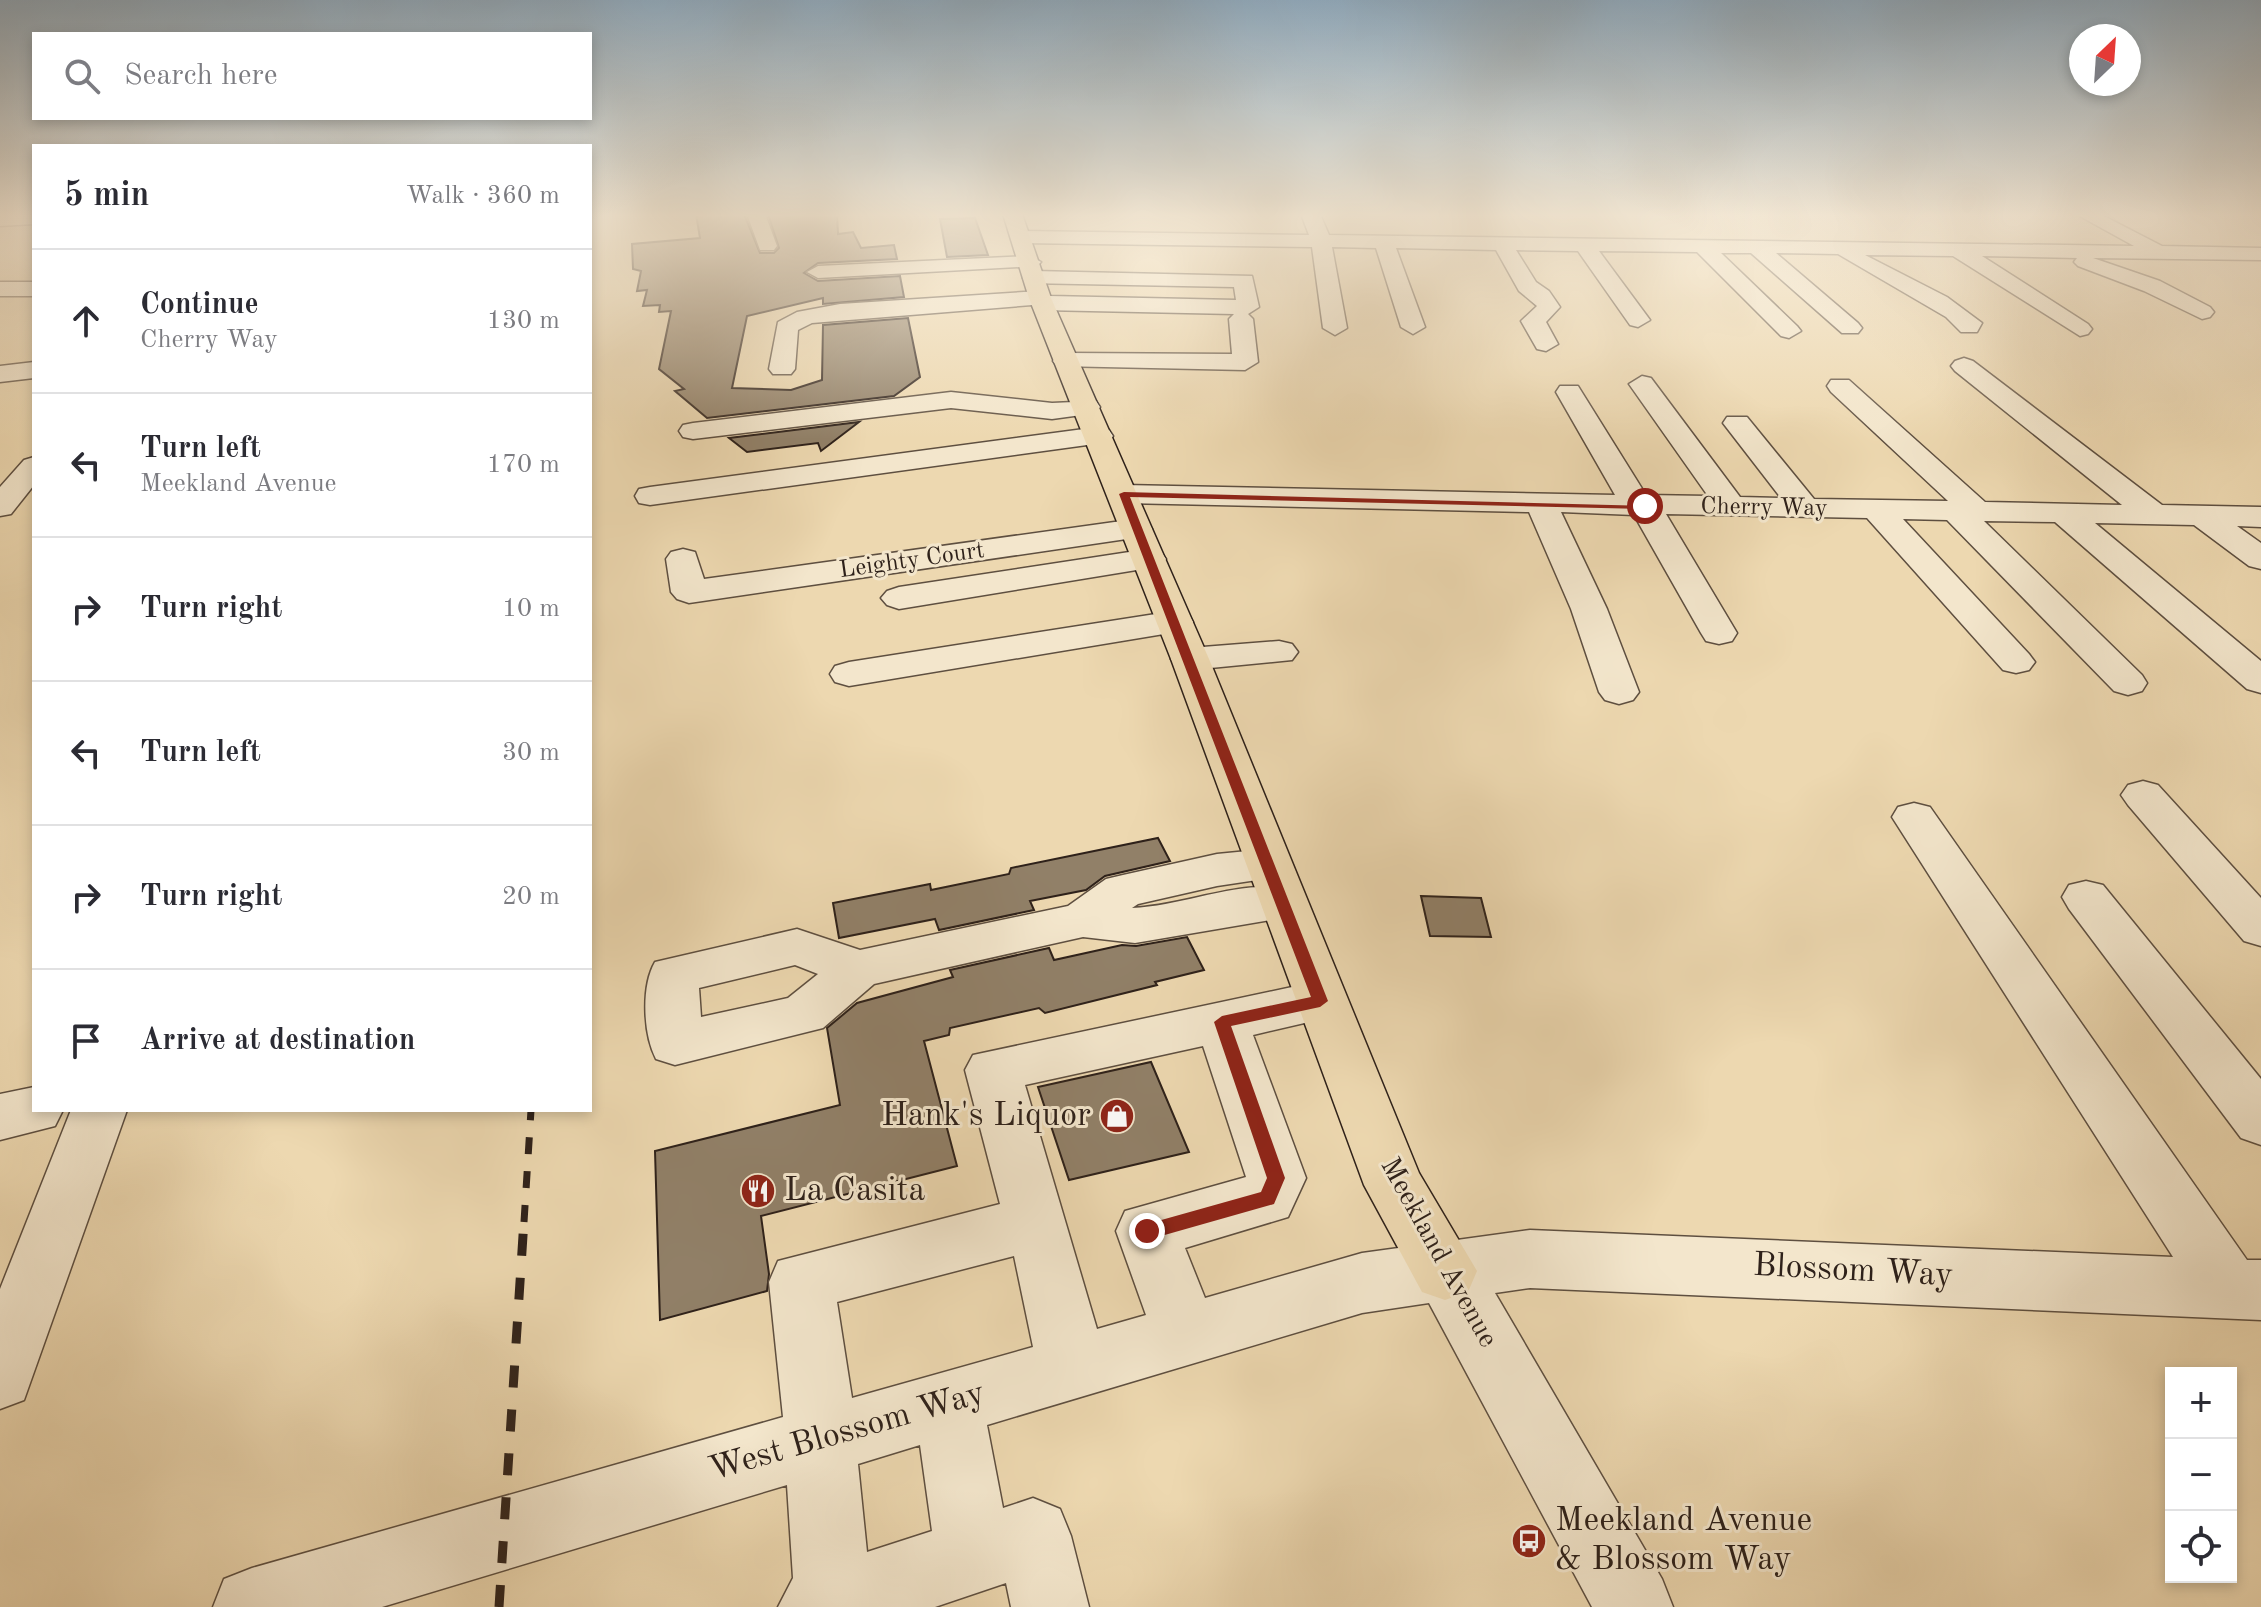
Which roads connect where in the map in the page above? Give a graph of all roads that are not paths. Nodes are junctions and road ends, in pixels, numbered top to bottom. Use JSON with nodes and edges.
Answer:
{"nodes":[{"id":1,"x":0,"y":289,"type":"edge"},
{"id":2,"x":32,"y":289,"type":"edge"},
{"id":3,"x":931,"y":289,"type":"edge"},
{"id":4,"x":1039,"y":289,"type":"edge"},
{"id":5,"x":1155,"y":289,"type":"edge"},
{"id":6,"x":1245,"y":289,"type":"edge"},
{"id":7,"x":1329,"y":289,"type":"edge"},
{"id":8,"x":1400,"y":289,"type":"edge"},
{"id":9,"x":1531,"y":289,"type":"edge"},
{"id":10,"x":1616,"y":289,"type":"edge"},
{"id":11,"x":1753,"y":289,"type":"edge"},
{"id":12,"x":1805,"y":289,"type":"edge"},
{"id":13,"x":1912,"y":289,"type":"edge"},
{"id":14,"x":1936,"y":289,"type":"edge"},
{"id":15,"x":2018,"y":289,"type":"edge"},
{"id":16,"x":2158,"y":289,"type":"edge"},
{"id":17,"x":2202,"y":312,"type":"dead end"},
{"id":18,"x":1241,"y":319,"type":"dead end"},
{"id":19,"x":1638,"y":320,"type":"dead end"},
{"id":20,"x":1413,"y":327,"type":"dead end"},
{"id":21,"x":1335,"y":328,"type":"dead end"},
{"id":22,"x":1850,"y":328,"type":"dead end"},
{"id":23,"x":2080,"y":329,"type":"dead end"},
{"id":24,"x":1789,"y":331,"type":"dead end"},
{"id":25,"x":1546,"y":344,"type":"dead end"},
{"id":26,"x":1066,"y":361,"type":"junction"},
{"id":27,"x":1964,"y":366,"type":"dead end"},
{"id":28,"x":782,"y":369,"type":"dead end"},
{"id":29,"x":32,"y":370,"type":"edge"},
{"id":30,"x":0,"y":374,"type":"edge"},
{"id":31,"x":1642,"y":384,"type":"dead end"},
{"id":32,"x":1840,"y":386,"type":"dead end"},
{"id":33,"x":1569,"y":392,"type":"dead end"},
{"id":34,"x":1092,"y":422,"type":"junction"},
{"id":35,"x":1737,"y":423,"type":"dead end"},
{"id":36,"x":693,"y":431,"type":"dead end"},
{"id":37,"x":1742,"y":456,"type":"dead end"},
{"id":38,"x":32,"y":468,"type":"edge"},
{"id":39,"x":1124,"y":494,"type":"junction"},
{"id":40,"x":650,"y":496,"type":"dead end"},
{"id":41,"x":1541,"y":504,"type":"junction"},
{"id":42,"x":1641,"y":506,"type":"junction"},
{"id":43,"x":0,"y":507,"type":"edge"},
{"id":44,"x":1732,"y":508,"type":"junction"},
{"id":45,"x":1795,"y":509,"type":"junction"},
{"id":46,"x":1877,"y":510,"type":"junction"},
{"id":47,"x":1967,"y":512,"type":"junction"},
{"id":48,"x":2063,"y":513,"type":"junction"},
{"id":49,"x":2153,"y":514,"type":"junction"},
{"id":50,"x":2202,"y":516,"type":"junction"},
{"id":51,"x":2261,"y":517,"type":"edge"},
{"id":52,"x":1142,"y":544,"type":"junction"},
{"id":53,"x":2261,"y":559,"type":"edge"},
{"id":54,"x":686,"y":576,"type":"dead end"},
{"id":55,"x":899,"y":598,"type":"dead end"},
{"id":56,"x":1175,"y":622,"type":"junction"},
{"id":57,"x":1719,"y":633,"type":"dead end"},
{"id":58,"x":1279,"y":652,"type":"dead end"},
{"id":59,"x":1190,"y":659,"type":"junction"},
{"id":60,"x":2016,"y":662,"type":"dead end"},
{"id":61,"x":849,"y":674,"type":"dead end"},
{"id":62,"x":2261,"y":681,"type":"edge"},
{"id":63,"x":2128,"y":683,"type":"dead end"},
{"id":64,"x":1619,"y":692,"type":"dead end"},
{"id":65,"x":2143,"y":795,"type":"dead end"},
{"id":66,"x":1914,"y":817,"type":"dead end"},
{"id":67,"x":1275,"y":884,"type":"junction"},
{"id":68,"x":2086,"y":897,"type":"dead end"},
{"id":69,"x":2261,"y":929,"type":"edge"},
{"id":70,"x":858,"y":969,"type":"dead end"},
{"id":71,"x":1320,"y":1001,"type":"junction"},
{"id":72,"x":1222,"y":1022,"type":"junction"},
{"id":73,"x":32,"y":1111,"type":"edge"},
{"id":74,"x":98,"y":1112,"type":"edge"},
{"id":75,"x":0,"y":1117,"type":"edge"},
{"id":76,"x":2261,"y":1121,"type":"edge"},
{"id":77,"x":1036,"y":1223,"type":"junction"},
{"id":78,"x":1445,"y":1271,"type":"junction"},
{"id":79,"x":2245,"y":1289,"type":"edge"},
{"id":80,"x":1186,"y":1334,"type":"junction"},
{"id":81,"x":1071,"y":1367,"type":"junction"},
{"id":82,"x":0,"y":1376,"type":"edge"},
{"id":83,"x":948,"y":1403,"type":"junction"},
{"id":84,"x":820,"y":1439,"type":"junction"},
{"id":85,"x":974,"y":1556,"type":"junction"},
{"id":86,"x":825,"y":1604,"type":"edge"},
{"id":87,"x":252,"y":1607,"type":"edge"},
{"id":88,"x":1050,"y":1607,"type":"edge"},
{"id":89,"x":1634,"y":1607,"type":"edge"}],
"edges":[{"from":1,"to":2,"type":"street"},
{"from":3,"to":28,"type":"street"},
{"from":4,"to":26,"type":"main road","name":"Meekland Avenue"},
{"from":5,"to":6,"type":"street"},
{"from":7,"to":21,"type":"street"},
{"from":8,"to":20,"type":"street"},
{"from":9,"to":25,"type":"street"},
{"from":10,"to":19,"type":"street"},
{"from":11,"to":24,"type":"street"},
{"from":12,"to":22,"type":"street"},
{"from":13,"to":14,"type":"street"},
{"from":15,"to":23,"type":"street"},
{"from":16,"to":17,"type":"street"},
{"from":18,"to":26,"type":"street"},
{"from":26,"to":34,"type":"main road","name":"Meekland Avenue"},
{"from":27,"to":49,"type":"street"},
{"from":29,"to":30,"type":"street"},
{"from":31,"to":44,"type":"street"},
{"from":32,"to":47,"type":"street"},
{"from":33,"to":42,"type":"street"},
{"from":34,"to":36,"type":"street"},
{"from":34,"to":39,"type":"main road","name":"Meekland Avenue"},
{"from":34,"to":40,"type":"street"},
{"from":35,"to":45,"type":"street"},
{"from":37,"to":45,"type":"street"},
{"from":38,"to":43,"type":"street"},
{"from":39,"to":41,"type":"street","name":"Cherry Way"},
{"from":39,"to":52,"type":"main road","name":"Meekland Avenue"},
{"from":41,"to":42,"type":"street","name":"Cherry Way"},
{"from":41,"to":64,"type":"street"},
{"from":42,"to":44,"type":"street","name":"Cherry Way"},
{"from":42,"to":57,"type":"street"},
{"from":44,"to":45,"type":"street","name":"Cherry Way"},
{"from":45,"to":46,"type":"street","name":"Cherry Way"},
{"from":46,"to":47,"type":"street","name":"Cherry Way"},
{"from":46,"to":60,"type":"street"},
{"from":47,"to":48,"type":"street","name":"Cherry Way"},
{"from":47,"to":63,"type":"street"},
{"from":48,"to":49,"type":"street","name":"Cherry Way"},
{"from":48,"to":62,"type":"street"},
{"from":49,"to":50,"type":"street","name":"Cherry Way"},
{"from":50,"to":51,"type":"street","name":"Cherry Way"},
{"from":50,"to":53,"type":"street"},
{"from":52,"to":54,"type":"street","name":"Leighty Court"},
{"from":52,"to":55,"type":"street"},
{"from":52,"to":56,"type":"main road","name":"Meekland Avenue"},
{"from":56,"to":59,"type":"main road","name":"Meekland Avenue"},
{"from":56,"to":61,"type":"street"},
{"from":58,"to":59,"type":"street"},
{"from":59,"to":67,"type":"main road","name":"Meekland Avenue"},
{"from":65,"to":69,"type":"street"},
{"from":66,"to":79,"type":"street"},
{"from":67,"to":70,"type":"street"},
{"from":67,"to":71,"type":"main road","name":"Meekland Avenue"},
{"from":68,"to":76,"type":"street"},
{"from":71,"to":72,"type":"street"},
{"from":71,"to":78,"type":"main road","name":"Meekland Avenue"},
{"from":72,"to":77,"type":"street"},
{"from":72,"to":80,"type":"street"},
{"from":73,"to":75,"type":"street"},
{"from":74,"to":82,"type":"street"},
{"from":77,"to":81,"type":"street"},
{"from":77,"to":84,"type":"street"},
{"from":78,"to":79,"type":"street","name":"Blossom Way"},
{"from":78,"to":80,"type":"street","name":"West Blossom Way"},
{"from":78,"to":89,"type":"street","name":"Meekland Avenue"},
{"from":80,"to":81,"type":"street","name":"West Blossom Way"},
{"from":81,"to":83,"type":"street","name":"West Blossom Way"},
{"from":83,"to":84,"type":"street","name":"West Blossom Way"},
{"from":83,"to":85,"type":"street"},
{"from":84,"to":86,"type":"street"},
{"from":84,"to":87,"type":"street","name":"West Blossom Way"},
{"from":85,"to":86,"type":"street"},
{"from":85,"to":88,"type":"street"}]}
